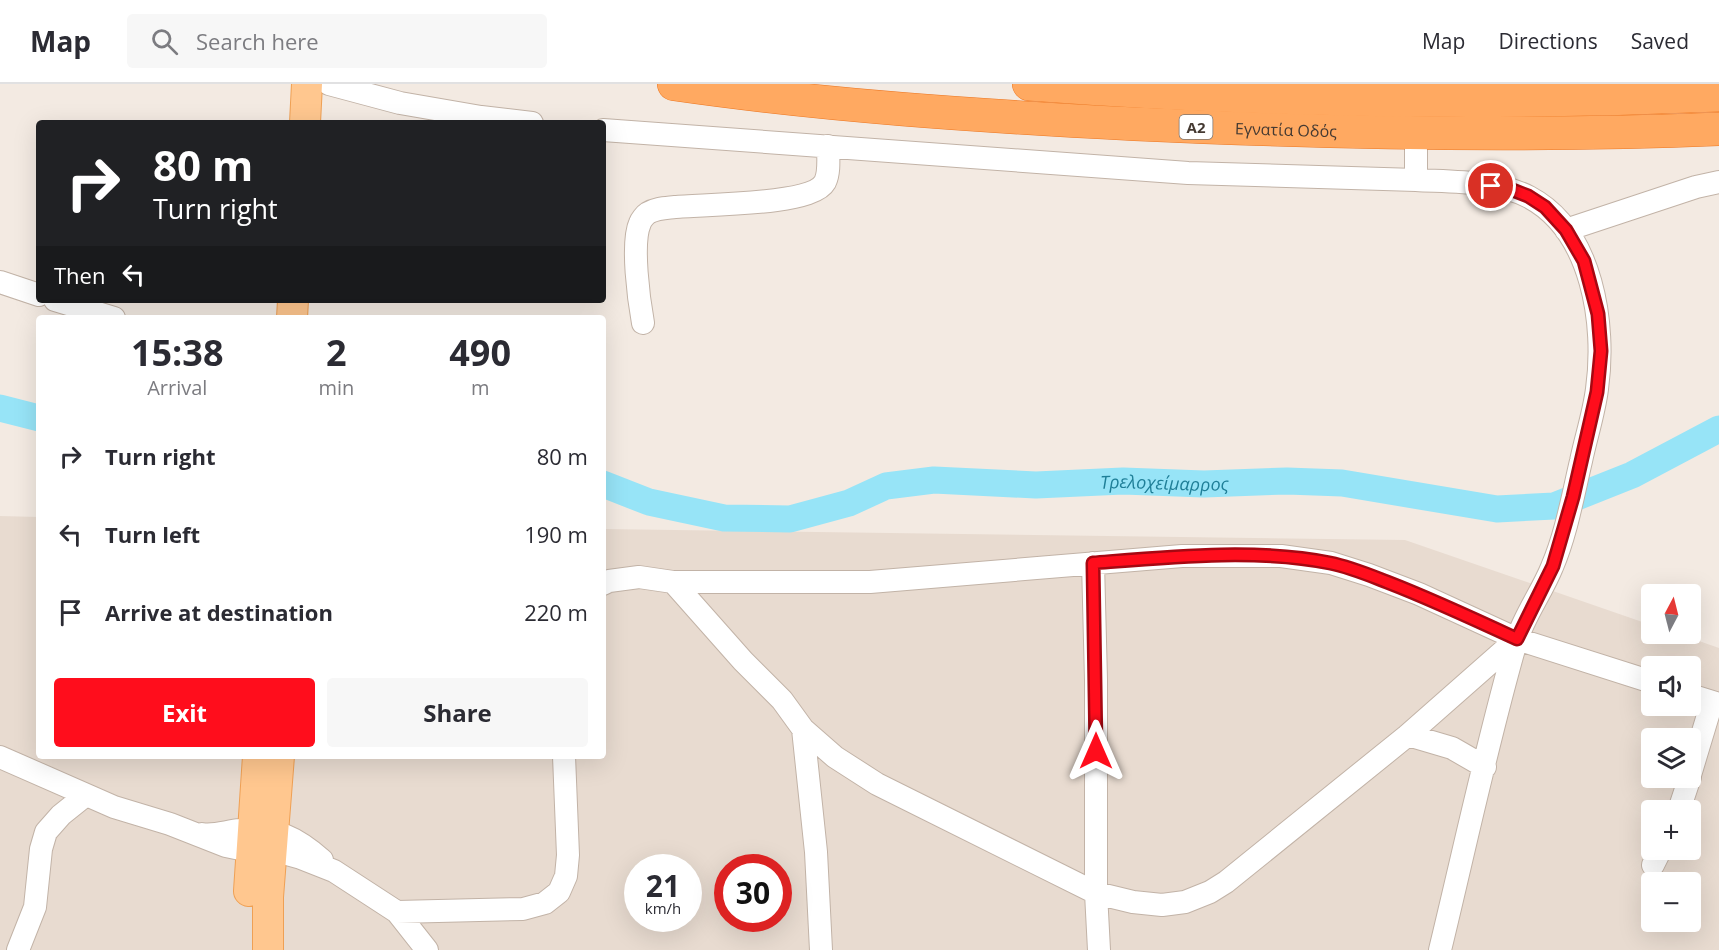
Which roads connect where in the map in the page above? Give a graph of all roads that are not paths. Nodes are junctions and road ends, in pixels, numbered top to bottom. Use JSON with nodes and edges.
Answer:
{"nodes":[{"id":1,"x":307,"y":84,"type":"edge"},
{"id":2,"x":329,"y":84,"type":"edge"},
{"id":3,"x":674,"y":84,"type":"edge"},
{"id":4,"x":1029,"y":84,"type":"edge"},
{"id":5,"x":1719,"y":95,"type":"edge"},
{"id":6,"x":304,"y":120,"type":"edge"},
{"id":7,"x":506,"y":120,"type":"edge"},
{"id":8,"x":1719,"y":129,"type":"edge"},
{"id":9,"x":606,"y":130,"type":"edge"},
{"id":10,"x":828,"y":146,"type":"junction"},
{"id":11,"x":1416,"y":150,"type":"dead end"},
{"id":12,"x":1416,"y":180,"type":"junction"},
{"id":13,"x":1719,"y":182,"type":"edge"},
{"id":14,"x":1566,"y":230,"type":"junction"},
{"id":15,"x":0,"y":282,"type":"edge"},
{"id":16,"x":36,"y":294,"type":"edge"},
{"id":17,"x":65,"y":303,"type":"edge"},
{"id":18,"x":104,"y":315,"type":"edge"},
{"id":19,"x":643,"y":323,"type":"dead end"},
{"id":20,"x":1093,"y":563,"type":"junction"},
{"id":21,"x":606,"y":582,"type":"edge"},
{"id":22,"x":673,"y":582,"type":"junction"},
{"id":23,"x":1517,"y":639,"type":"junction"},
{"id":24,"x":1641,"y":678,"type":"edge"},
{"id":25,"x":1701,"y":698,"type":"edge"},
{"id":26,"x":1716,"y":703,"type":"edge"},
{"id":27,"x":803,"y":729,"type":"junction"},
{"id":28,"x":1408,"y":735,"type":"junction"},
{"id":29,"x":1701,"y":745,"type":"edge"},
{"id":30,"x":0,"y":757,"type":"edge"},
{"id":31,"x":258,"y":759,"type":"edge"},
{"id":32,"x":278,"y":759,"type":"edge"},
{"id":33,"x":564,"y":759,"type":"edge"},
{"id":34,"x":1485,"y":767,"type":"junction"},
{"id":35,"x":86,"y":795,"type":"junction"},
{"id":36,"x":262,"y":841,"type":"junction"},
{"id":37,"x":1096,"y":893,"type":"junction"},
{"id":38,"x":397,"y":912,"type":"junction"},
{"id":39,"x":18,"y":950,"type":"edge"},
{"id":40,"x":247,"y":950,"type":"edge"},
{"id":41,"x":268,"y":950,"type":"edge"},
{"id":42,"x":428,"y":950,"type":"edge"},
{"id":43,"x":821,"y":950,"type":"edge"},
{"id":44,"x":1099,"y":950,"type":"edge"},
{"id":45,"x":1440,"y":950,"type":"edge"}],
"edges":[{"from":1,"to":6,"type":"main road"},
{"from":2,"to":7,"type":"street"},
{"from":3,"to":8,"type":"highway","name":"Εγνατία Οδός","number":"Α2"},
{"from":4,"to":5,"type":"highway","name":"Εγνατία Οδός","number":"Α2"},
{"from":9,"to":10,"type":"street"},
{"from":10,"to":12,"type":"street"},
{"from":10,"to":19,"type":"street"},
{"from":11,"to":12,"type":"street"},
{"from":12,"to":14,"type":"street"},
{"from":13,"to":14,"type":"street"},
{"from":14,"to":23,"type":"street"},
{"from":15,"to":16,"type":"street"},
{"from":17,"to":18,"type":"street"},
{"from":20,"to":22,"type":"street"},
{"from":20,"to":23,"type":"street"},
{"from":20,"to":37,"type":"street"},
{"from":21,"to":22,"type":"street"},
{"from":22,"to":27,"type":"street"},
{"from":23,"to":24,"type":"street"},
{"from":23,"to":28,"type":"street"},
{"from":23,"to":34,"type":"street"},
{"from":25,"to":26,"type":"street"},
{"from":26,"to":29,"type":"street"},
{"from":27,"to":37,"type":"street"},
{"from":27,"to":43,"type":"street"},
{"from":28,"to":34,"type":"street"},
{"from":28,"to":37,"type":"street"},
{"from":30,"to":35,"type":"street"},
{"from":31,"to":36,"type":"main road"},
{"from":32,"to":36,"type":"main road"},
{"from":33,"to":38,"type":"street"},
{"from":34,"to":45,"type":"street"},
{"from":35,"to":36,"type":"street"},
{"from":35,"to":39,"type":"street"},
{"from":36,"to":38,"type":"street"},
{"from":36,"to":40,"type":"main road"},
{"from":36,"to":41,"type":"main road"},
{"from":37,"to":44,"type":"street"},
{"from":38,"to":42,"type":"street"}]}
